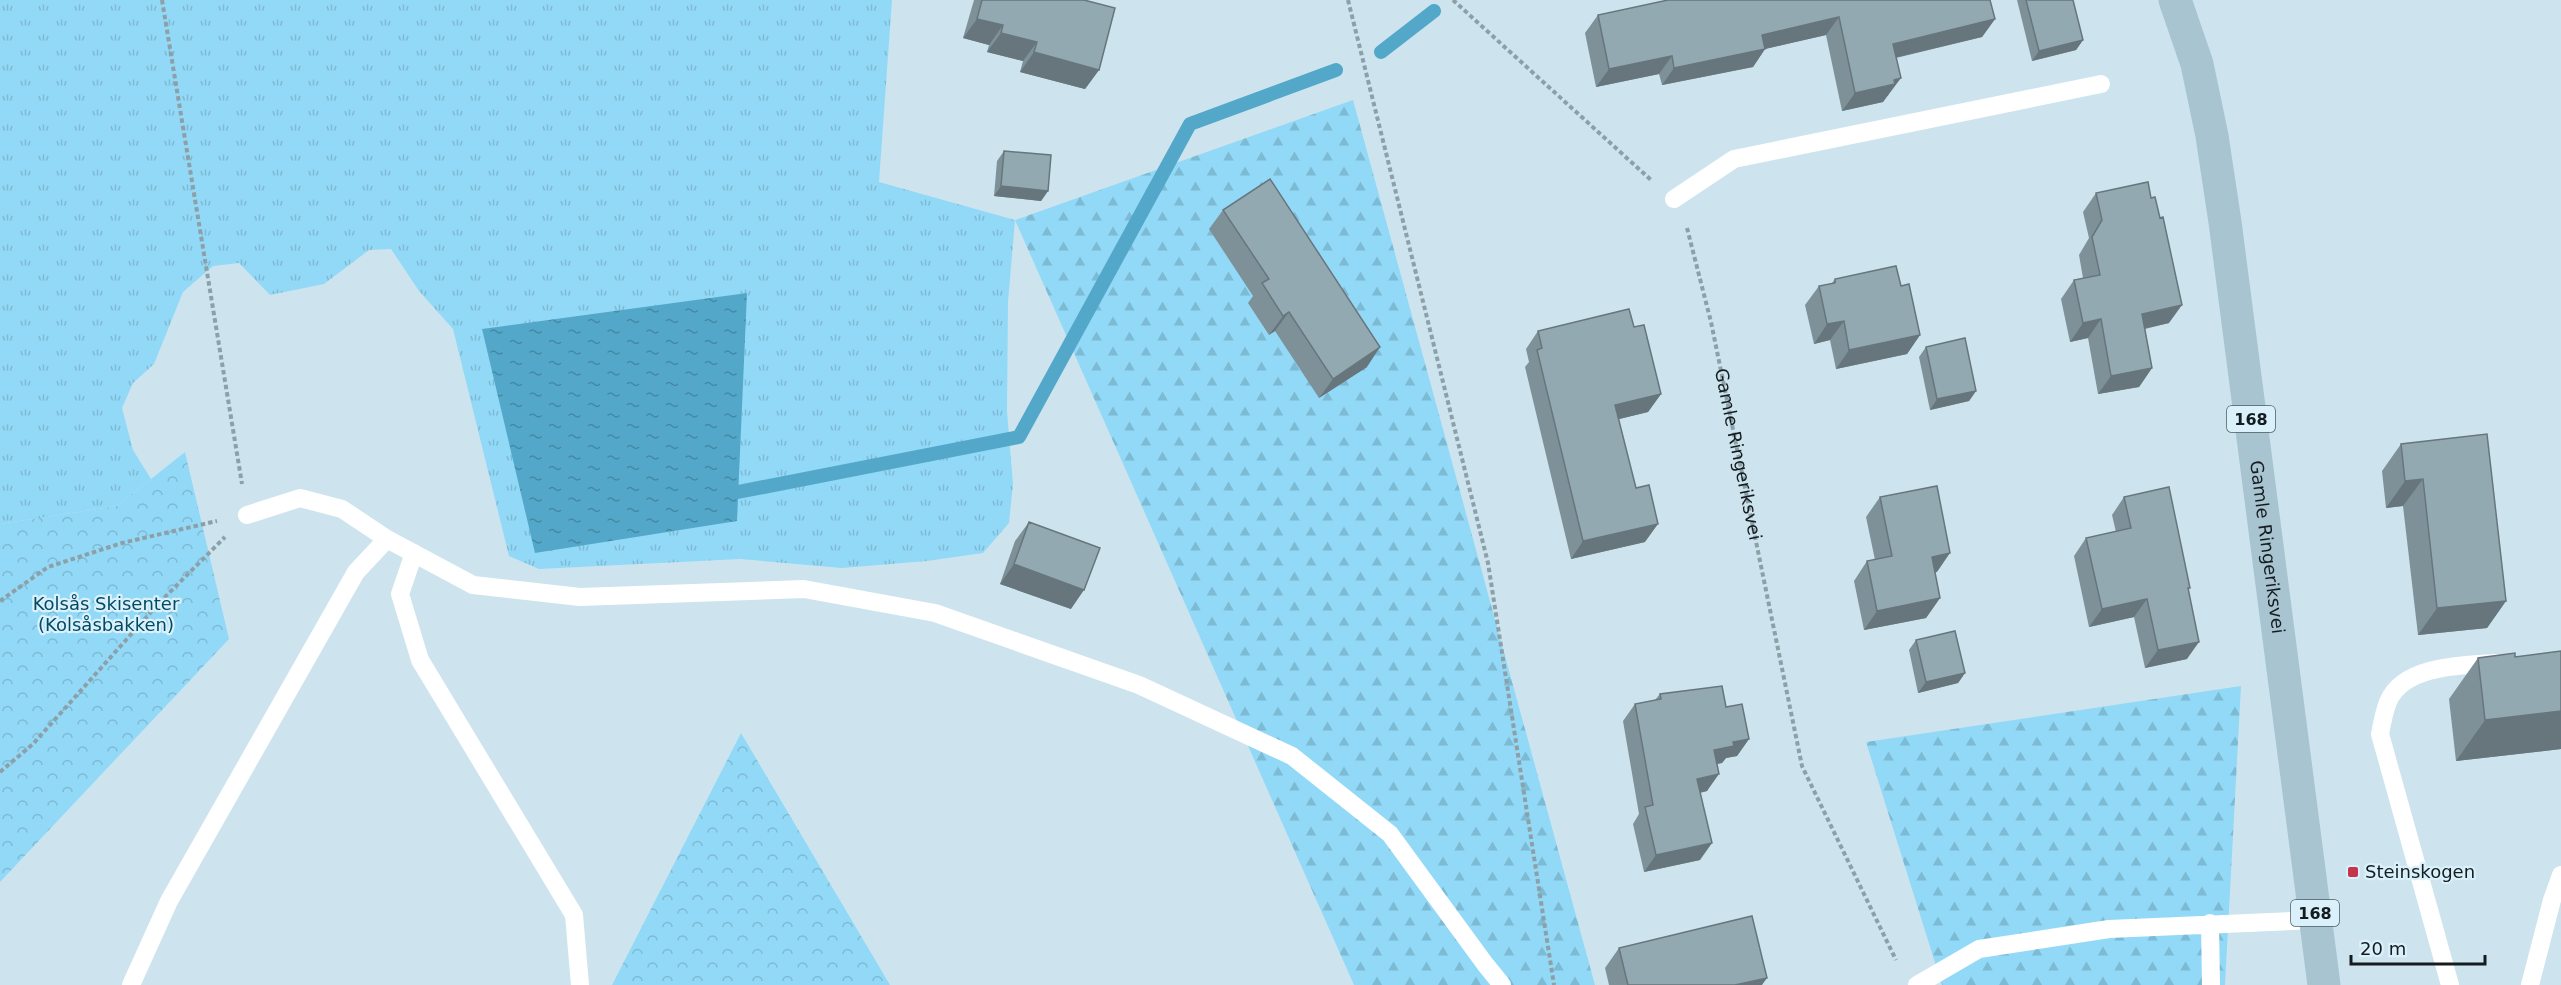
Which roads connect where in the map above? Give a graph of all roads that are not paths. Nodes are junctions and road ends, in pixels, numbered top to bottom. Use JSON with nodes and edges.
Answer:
{"nodes":[{"id":1,"x":2175,"y":0,"type":"edge"},
{"id":2,"x":2101,"y":84,"type":"dead end"},
{"id":3,"x":1674,"y":199,"type":"road end"},
{"id":4,"x":247,"y":515,"type":"road end"},
{"id":5,"x":387,"y":539,"type":"junction"},
{"id":6,"x":414,"y":553,"type":"junction"},
{"id":7,"x":2517,"y":662,"type":"edge"},
{"id":8,"x":2561,"y":875,"type":"edge"},
{"id":9,"x":2316,"y":920,"type":"junction"},
{"id":10,"x":2210,"y":923,"type":"junction"},
{"id":11,"x":131,"y":985,"type":"edge"},
{"id":12,"x":580,"y":985,"type":"edge"},
{"id":13,"x":1502,"y":985,"type":"edge"},
{"id":14,"x":1917,"y":985,"type":"edge"},
{"id":15,"x":2211,"y":985,"type":"edge"},
{"id":16,"x":2324,"y":985,"type":"edge"},
{"id":17,"x":2450,"y":985,"type":"edge"},
{"id":18,"x":2530,"y":985,"type":"edge"}],
"edges":[{"from":1,"to":9,"type":"main road","name":"Gamle Ringeriksvei","number":"168"},
{"from":2,"to":3,"type":"lane"},
{"from":4,"to":5,"type":"lane"},
{"from":5,"to":6,"type":"lane"},
{"from":5,"to":11,"type":"lane"},
{"from":6,"to":12,"type":"lane"},
{"from":6,"to":13,"type":"lane"},
{"from":7,"to":17,"type":"lane"},
{"from":8,"to":18,"type":"lane"},
{"from":9,"to":10,"type":"lane"},
{"from":9,"to":16,"type":"main road","name":"Gamle Ringeriksvei","number":"168"},
{"from":10,"to":14,"type":"lane"},
{"from":10,"to":15,"type":"lane"}]}
